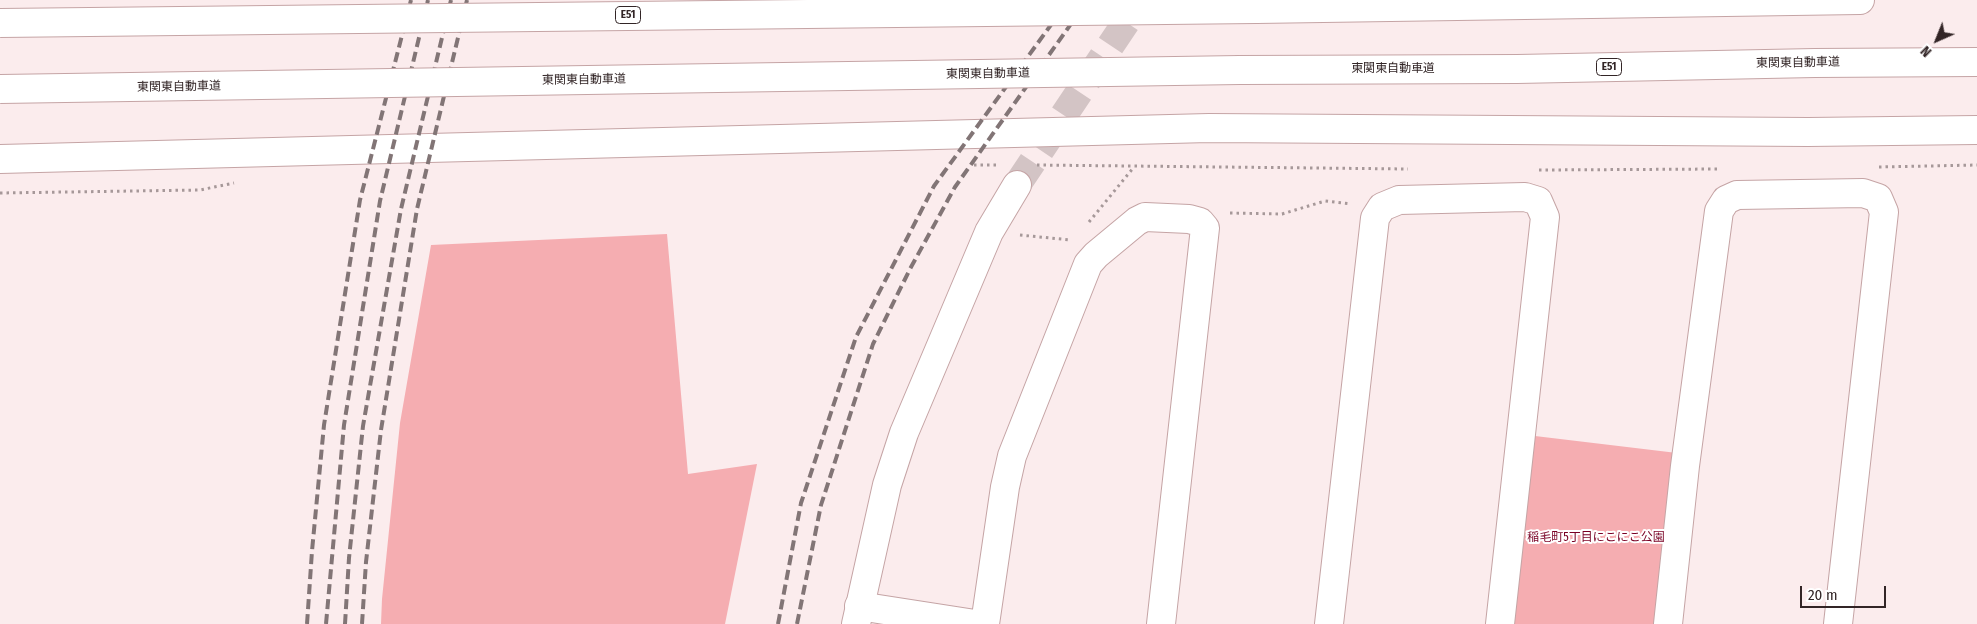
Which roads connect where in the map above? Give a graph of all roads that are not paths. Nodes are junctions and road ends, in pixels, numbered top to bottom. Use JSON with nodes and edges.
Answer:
{"nodes":[{"id":1,"x":1860,"y":0,"type":"edge"},
{"id":2,"x":0,"y":23,"type":"edge"},
{"id":3,"x":1977,"y":62,"type":"edge"},
{"id":4,"x":0,"y":89,"type":"edge"},
{"id":5,"x":1977,"y":130,"type":"edge"},
{"id":6,"x":0,"y":159,"type":"edge"},
{"id":7,"x":1011,"y":175,"type":"tunnel mouth"},
{"id":8,"x":858,"y":615,"type":"edge"},
{"id":9,"x":975,"y":624,"type":"edge"},
{"id":10,"x":985,"y":624,"type":"edge"},
{"id":11,"x":1161,"y":624,"type":"edge"},
{"id":12,"x":1329,"y":624,"type":"edge"},
{"id":13,"x":1500,"y":624,"type":"edge"},
{"id":14,"x":1668,"y":624,"type":"edge"},
{"id":15,"x":1838,"y":624,"type":"edge"}],
"edges":[{"from":1,"to":2,"type":"main road","number":"E51","bridge":true},
{"from":3,"to":4,"type":"main road","name":"東関東自動車道","number":"E51","bridge":true},
{"from":5,"to":6,"type":"main road"},
{"from":7,"to":8,"type":"main road"},
{"from":8,"to":9,"type":"main road"},
{"from":10,"to":11,"type":"main road"},
{"from":12,"to":13,"type":"main road"},
{"from":14,"to":15,"type":"main road"}]}
